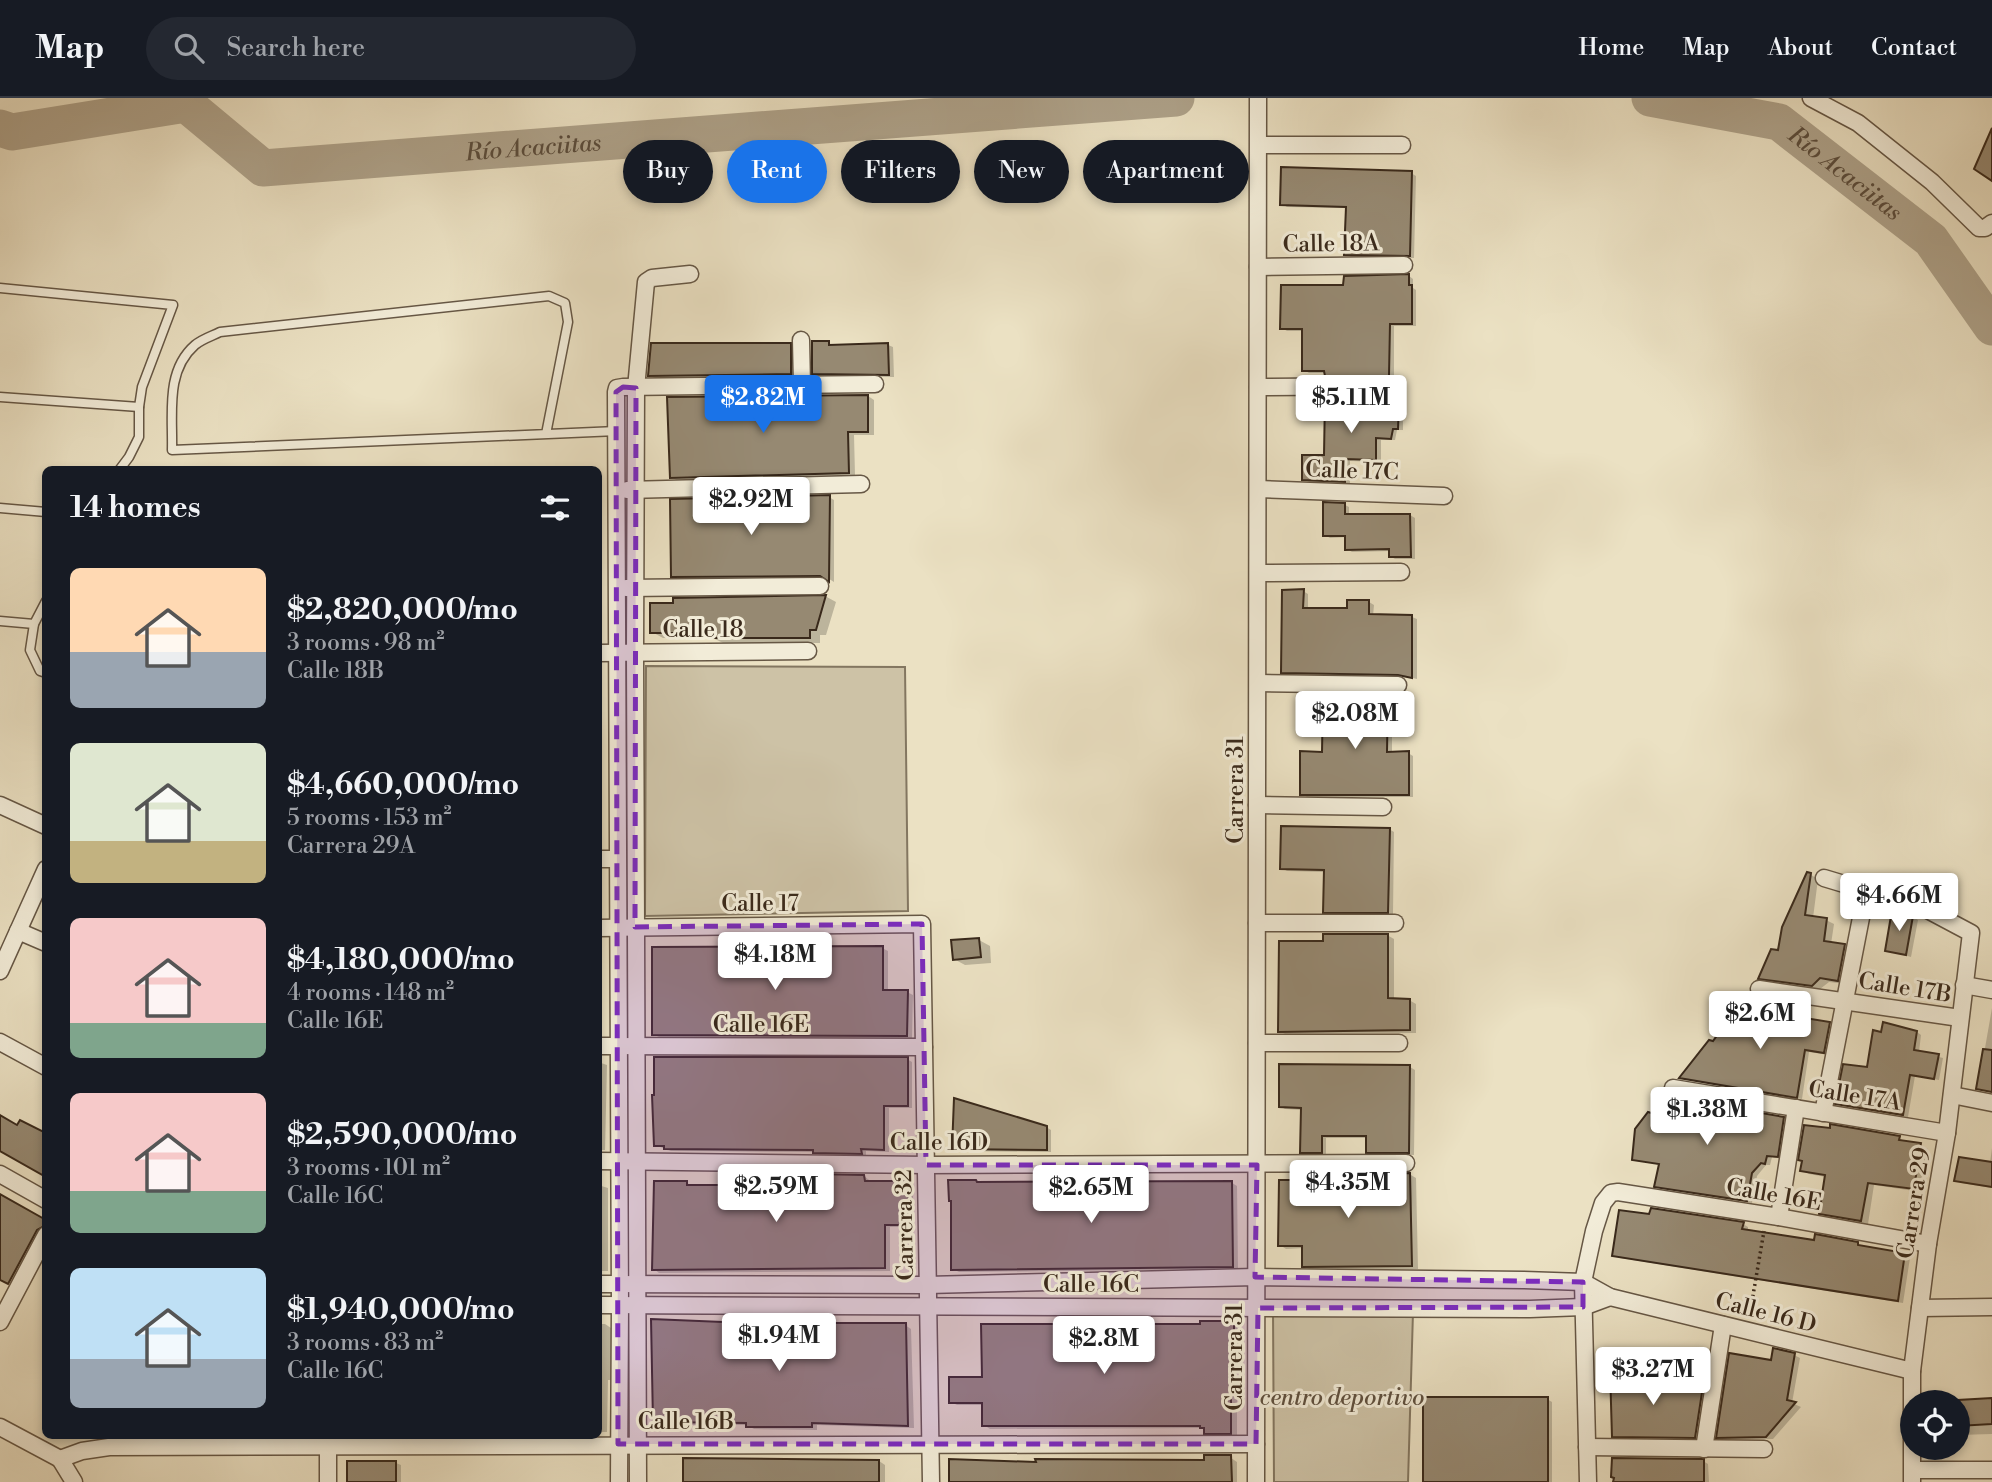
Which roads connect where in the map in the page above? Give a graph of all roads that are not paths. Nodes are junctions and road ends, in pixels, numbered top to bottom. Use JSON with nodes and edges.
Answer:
{"nodes":[{"id":1,"x":1258,"y":98,"type":"edge"},
{"id":2,"x":1811,"y":98,"type":"edge"},
{"id":3,"x":1259,"y":145,"type":"junction"},
{"id":4,"x":1402,"y":145,"type":"dead end"},
{"id":5,"x":1991,"y":224,"type":"edge"},
{"id":6,"x":1404,"y":265,"type":"dead end"},
{"id":7,"x":1258,"y":267,"type":"junction"},
{"id":8,"x":690,"y":274,"type":"dead end"},
{"id":9,"x":0,"y":288,"type":"edge"},
{"id":10,"x":801,"y":340,"type":"dead end"},
{"id":11,"x":874,"y":384,"type":"dead end"},
{"id":12,"x":802,"y":385,"type":"junction"},
{"id":13,"x":1386,"y":386,"type":"dead end"},
{"id":14,"x":1258,"y":387,"type":"junction"},
{"id":15,"x":636,"y":388,"type":"junction"},
{"id":16,"x":0,"y":397,"type":"edge"},
{"id":17,"x":139,"y":407,"type":"junction"},
{"id":18,"x":617,"y":431,"type":"junction"},
{"id":19,"x":546,"y":434,"type":"junction"},
{"id":20,"x":122,"y":466,"type":"edge"},
{"id":21,"x":861,"y":484,"type":"dead end"},
{"id":22,"x":1258,"y":489,"type":"junction"},
{"id":23,"x":617,"y":490,"type":"junction"},
{"id":24,"x":637,"y":490,"type":"junction"},
{"id":25,"x":1444,"y":496,"type":"dead end"},
{"id":26,"x":0,"y":508,"type":"edge"},
{"id":27,"x":42,"y":512,"type":"edge"},
{"id":28,"x":1401,"y":572,"type":"dead end"},
{"id":29,"x":1258,"y":573,"type":"junction"},
{"id":30,"x":820,"y":586,"type":"dead end"},
{"id":31,"x":617,"y":588,"type":"junction"},
{"id":32,"x":636,"y":588,"type":"junction"},
{"id":33,"x":42,"y":609,"type":"edge"},
{"id":34,"x":0,"y":621,"type":"edge"},
{"id":35,"x":34,"y":624,"type":"junction"},
{"id":36,"x":808,"y":651,"type":"dead end"},
{"id":37,"x":617,"y":652,"type":"junction"},
{"id":38,"x":635,"y":652,"type":"junction"},
{"id":39,"x":602,"y":653,"type":"edge"},
{"id":40,"x":42,"y":672,"type":"edge"},
{"id":41,"x":1258,"y":683,"type":"junction"},
{"id":42,"x":1398,"y":685,"type":"dead end"},
{"id":43,"x":616,"y":753,"type":"junction"},
{"id":44,"x":602,"y":754,"type":"edge"},
{"id":45,"x":0,"y":805,"type":"edge"},
{"id":46,"x":1257,"y":806,"type":"junction"},
{"id":47,"x":1382,"y":807,"type":"dead end"},
{"id":48,"x":42,"y":824,"type":"edge"},
{"id":49,"x":602,"y":859,"type":"edge"},
{"id":50,"x":618,"y":859,"type":"junction"},
{"id":51,"x":42,"y":878,"type":"edge"},
{"id":52,"x":1824,"y":878,"type":"dead end"},
{"id":53,"x":1866,"y":892,"type":"junction"},
{"id":54,"x":1257,"y":923,"type":"junction"},
{"id":55,"x":1395,"y":923,"type":"dead end"},
{"id":56,"x":922,"y":924,"type":"joint"},
{"id":57,"x":635,"y":927,"type":"junction"},
{"id":58,"x":602,"y":928,"type":"edge"},
{"id":59,"x":618,"y":928,"type":"junction"},
{"id":60,"x":18,"y":931,"type":"junction"},
{"id":61,"x":42,"y":941,"type":"edge"},
{"id":62,"x":0,"y":971,"type":"edge"},
{"id":63,"x":1964,"y":985,"type":"junction"},
{"id":64,"x":1759,"y":989,"type":"dead end"},
{"id":65,"x":1992,"y":990,"type":"edge"},
{"id":66,"x":1843,"y":1001,"type":"junction"},
{"id":67,"x":1960,"y":1018,"type":"junction"},
{"id":68,"x":0,"y":1042,"type":"edge"},
{"id":69,"x":1257,"y":1043,"type":"junction"},
{"id":70,"x":1399,"y":1043,"type":"dead end"},
{"id":71,"x":602,"y":1046,"type":"edge"},
{"id":72,"x":618,"y":1046,"type":"junction"},
{"id":73,"x":636,"y":1046,"type":"junction"},
{"id":74,"x":924,"y":1047,"type":"junction"},
{"id":75,"x":42,"y":1065,"type":"edge"},
{"id":76,"x":1673,"y":1088,"type":"dead end"},
{"id":77,"x":1952,"y":1095,"type":"junction"},
{"id":78,"x":1992,"y":1103,"type":"edge"},
{"id":79,"x":1796,"y":1108,"type":"junction"},
{"id":80,"x":1823,"y":1113,"type":"junction"},
{"id":81,"x":1947,"y":1133,"type":"junction"},
{"id":82,"x":602,"y":1161,"type":"edge"},
{"id":83,"x":618,"y":1161,"type":"junction"},
{"id":84,"x":638,"y":1161,"type":"junction"},
{"id":85,"x":1406,"y":1163,"type":"dead end"},
{"id":86,"x":926,"y":1165,"type":"junction"},
{"id":87,"x":1257,"y":1165,"type":"junction"},
{"id":88,"x":0,"y":1174,"type":"edge"},
{"id":89,"x":42,"y":1198,"type":"edge"},
{"id":90,"x":1773,"y":1216,"type":"junction"},
{"id":91,"x":42,"y":1242,"type":"edge"},
{"id":92,"x":1928,"y":1244,"type":"junction"},
{"id":93,"x":1255,"y":1277,"type":"junction"},
{"id":94,"x":1583,"y":1282,"type":"junction"},
{"id":95,"x":602,"y":1283,"type":"edge"},
{"id":96,"x":618,"y":1284,"type":"junction"},
{"id":97,"x":638,"y":1284,"type":"junction"},
{"id":98,"x":927,"y":1285,"type":"junction"},
{"id":99,"x":1610,"y":1297,"type":"junction"},
{"id":100,"x":4,"y":1304,"type":"edge"},
{"id":101,"x":602,"y":1305,"type":"edge"},
{"id":102,"x":620,"y":1305,"type":"junction"},
{"id":103,"x":639,"y":1305,"type":"junction"},
{"id":104,"x":929,"y":1306,"type":"junction"},
{"id":105,"x":1583,"y":1307,"type":"junction"},
{"id":106,"x":1992,"y":1307,"type":"edge"},
{"id":107,"x":1258,"y":1308,"type":"junction"},
{"id":108,"x":1920,"y":1308,"type":"junction"},
{"id":109,"x":0,"y":1322,"type":"edge"},
{"id":110,"x":1723,"y":1325,"type":"junction"},
{"id":111,"x":1912,"y":1371,"type":"junction"},
{"id":112,"x":0,"y":1427,"type":"edge"},
{"id":113,"x":328,"y":1440,"type":"edge"},
{"id":114,"x":618,"y":1444,"type":"junction"},
{"id":115,"x":638,"y":1444,"type":"junction"},
{"id":116,"x":930,"y":1444,"type":"junction"},
{"id":117,"x":1256,"y":1444,"type":"junction"},
{"id":118,"x":1587,"y":1447,"type":"junction"},
{"id":119,"x":1704,"y":1448,"type":"junction"},
{"id":120,"x":1764,"y":1449,"type":"dead end"},
{"id":121,"x":60,"y":1460,"type":"junction"},
{"id":122,"x":1992,"y":1470,"type":"edge"},
{"id":123,"x":1912,"y":1476,"type":"edge"},
{"id":124,"x":74,"y":1482,"type":"edge"},
{"id":125,"x":328,"y":1482,"type":"edge"},
{"id":126,"x":619,"y":1482,"type":"edge"},
{"id":127,"x":639,"y":1482,"type":"edge"},
{"id":128,"x":931,"y":1482,"type":"edge"},
{"id":129,"x":1256,"y":1482,"type":"edge"},
{"id":130,"x":1588,"y":1482,"type":"edge"}],
"edges":[{"from":1,"to":3,"type":"street","name":"Carrera 31"},
{"from":2,"to":5,"type":"street"},
{"from":3,"to":4,"type":"street"},
{"from":3,"to":7,"type":"street","name":"Carrera 31"},
{"from":6,"to":7,"type":"street","name":"Calle 18A"},
{"from":7,"to":14,"type":"street","name":"Carrera 31"},
{"from":8,"to":15,"type":"street"},
{"from":9,"to":17,"type":"lane"},
{"from":10,"to":12,"type":"street"},
{"from":11,"to":12,"type":"street"},
{"from":12,"to":15,"type":"street"},
{"from":13,"to":14,"type":"street"},
{"from":14,"to":22,"type":"street","name":"Carrera 31"},
{"from":15,"to":18,"type":"street"},
{"from":15,"to":24,"type":"street"},
{"from":16,"to":17,"type":"lane"},
{"from":17,"to":20,"type":"lane"},
{"from":18,"to":19,"type":"lane"},
{"from":18,"to":23,"type":"street"},
{"from":19,"to":19,"type":"lane"},
{"from":21,"to":24,"type":"street"},
{"from":22,"to":25,"type":"street","name":"Calle 17C"},
{"from":22,"to":29,"type":"street","name":"Carrera 31"},
{"from":23,"to":24,"type":"street"},
{"from":23,"to":31,"type":"street"},
{"from":24,"to":32,"type":"street"},
{"from":26,"to":27,"type":"lane"},
{"from":28,"to":29,"type":"street"},
{"from":29,"to":41,"type":"street","name":"Carrera 31"},
{"from":30,"to":32,"type":"street"},
{"from":31,"to":32,"type":"street"},
{"from":31,"to":37,"type":"street"},
{"from":32,"to":38,"type":"street"},
{"from":33,"to":35,"type":"lane"},
{"from":34,"to":35,"type":"lane"},
{"from":35,"to":40,"type":"lane"},
{"from":36,"to":38,"type":"street","name":"Calle 18"},
{"from":37,"to":38,"type":"street","name":"Calle 18"},
{"from":37,"to":39,"type":"street","name":"Calle 18"},
{"from":37,"to":43,"type":"street"},
{"from":38,"to":57,"type":"street"},
{"from":41,"to":42,"type":"street"},
{"from":41,"to":46,"type":"street","name":"Carrera 31"},
{"from":43,"to":44,"type":"street"},
{"from":43,"to":50,"type":"street"},
{"from":45,"to":48,"type":"street"},
{"from":46,"to":47,"type":"street"},
{"from":46,"to":54,"type":"street","name":"Carrera 31"},
{"from":49,"to":50,"type":"street"},
{"from":50,"to":59,"type":"street"},
{"from":51,"to":60,"type":"street"},
{"from":52,"to":53,"type":"street"},
{"from":53,"to":63,"type":"street","name":"Carrera 29"},
{"from":53,"to":66,"type":"street"},
{"from":54,"to":55,"type":"street"},
{"from":54,"to":69,"type":"street","name":"Carrera 31"},
{"from":56,"to":57,"type":"street","name":"Calle 17"},
{"from":56,"to":74,"type":"street","name":"Carrera 32"},
{"from":57,"to":59,"type":"street","name":"Calle 17"},
{"from":57,"to":73,"type":"street"},
{"from":58,"to":59,"type":"street","name":"Calle 17"},
{"from":59,"to":72,"type":"street"},
{"from":60,"to":61,"type":"street"},
{"from":60,"to":62,"type":"street"},
{"from":63,"to":65,"type":"street","name":"Calle 17B"},
{"from":63,"to":67,"type":"street","name":"Carrera 29"},
{"from":64,"to":66,"type":"street","name":"Calle 17B"},
{"from":66,"to":67,"type":"street","name":"Calle 17B"},
{"from":66,"to":80,"type":"street"},
{"from":67,"to":77,"type":"street","name":"Carrera 29"},
{"from":68,"to":75,"type":"street"},
{"from":69,"to":70,"type":"street"},
{"from":69,"to":87,"type":"street","name":"Carrera 31"},
{"from":71,"to":72,"type":"street","name":"Calle 16E"},
{"from":72,"to":73,"type":"street","name":"Calle 16E"},
{"from":72,"to":83,"type":"street"},
{"from":73,"to":74,"type":"street","name":"Calle 16E"},
{"from":73,"to":84,"type":"street"},
{"from":74,"to":86,"type":"street","name":"Carrera 32"},
{"from":76,"to":79,"type":"street","name":"Calle 17A"},
{"from":77,"to":78,"type":"street"},
{"from":77,"to":81,"type":"street","name":"Carrera 29"},
{"from":79,"to":80,"type":"street","name":"Calle 17A"},
{"from":79,"to":90,"type":"street"},
{"from":80,"to":81,"type":"street","name":"Calle 17A"},
{"from":81,"to":92,"type":"street","name":"Carrera 29"},
{"from":82,"to":83,"type":"street","name":"Calle 16D"},
{"from":83,"to":84,"type":"street","name":"Calle 16D"},
{"from":83,"to":96,"type":"street"},
{"from":84,"to":86,"type":"street","name":"Calle 16D"},
{"from":84,"to":97,"type":"street"},
{"from":85,"to":87,"type":"street","name":"Calle 16D"},
{"from":86,"to":87,"type":"street","name":"Calle 16D"},
{"from":86,"to":98,"type":"street","name":"Carrera 32"},
{"from":87,"to":93,"type":"street","name":"Carrera 31"},
{"from":88,"to":89,"type":"street"},
{"from":90,"to":92,"type":"street","name":"Calle 16E"},
{"from":90,"to":94,"type":"street","name":"Calle 16E"},
{"from":91,"to":100,"type":"street"},
{"from":92,"to":108,"type":"street","name":"Carrera 29"},
{"from":93,"to":94,"type":"street","name":"Calle 16C"},
{"from":93,"to":98,"type":"street","name":"Calle 16C"},
{"from":93,"to":107,"type":"street","name":"Carrera 31"},
{"from":94,"to":99,"type":"street","name":"Calle 16 D"},
{"from":94,"to":105,"type":"street"},
{"from":95,"to":96,"type":"street","name":"Calle 16C"},
{"from":96,"to":97,"type":"street","name":"Calle 16C"},
{"from":96,"to":102,"type":"street"},
{"from":97,"to":98,"type":"street","name":"Calle 16C"},
{"from":97,"to":103,"type":"street"},
{"from":98,"to":104,"type":"street","name":"Carrera 32"},
{"from":99,"to":105,"type":"street"},
{"from":99,"to":110,"type":"street","name":"Calle 16 D"},
{"from":100,"to":109,"type":"street"},
{"from":101,"to":102,"type":"street","name":"Calle 16C"},
{"from":102,"to":103,"type":"street","name":"Calle 16C"},
{"from":102,"to":114,"type":"street"},
{"from":103,"to":104,"type":"street","name":"Calle 16C"},
{"from":103,"to":115,"type":"street"},
{"from":104,"to":107,"type":"street","name":"Calle 16C"},
{"from":104,"to":116,"type":"street","name":"Carrera 32"},
{"from":105,"to":107,"type":"street","name":"Calle 16C"},
{"from":105,"to":118,"type":"street"},
{"from":106,"to":108,"type":"street"},
{"from":107,"to":117,"type":"street","name":"Carrera 31"},
{"from":108,"to":111,"type":"street","name":"Carrera 29"},
{"from":110,"to":111,"type":"street","name":"Calle 16 D"},
{"from":110,"to":119,"type":"street"},
{"from":111,"to":123,"type":"street","name":"Carrera 29"},
{"from":112,"to":121,"type":"street"},
{"from":113,"to":114,"type":"street","name":"Calle 16B"},
{"from":113,"to":121,"type":"street","name":"Calle 16B"},
{"from":113,"to":125,"type":"street"},
{"from":114,"to":115,"type":"street","name":"Calle 16B"},
{"from":114,"to":126,"type":"street"},
{"from":115,"to":116,"type":"street","name":"Calle 16B"},
{"from":115,"to":127,"type":"street"},
{"from":116,"to":117,"type":"street","name":"Calle 16B"},
{"from":116,"to":128,"type":"street","name":"Carrera 32"},
{"from":117,"to":129,"type":"street","name":"Carrera 31"},
{"from":118,"to":119,"type":"street"},
{"from":118,"to":130,"type":"street"},
{"from":119,"to":120,"type":"street"},
{"from":121,"to":124,"type":"street"},
{"from":122,"to":123,"type":"street"}]}
